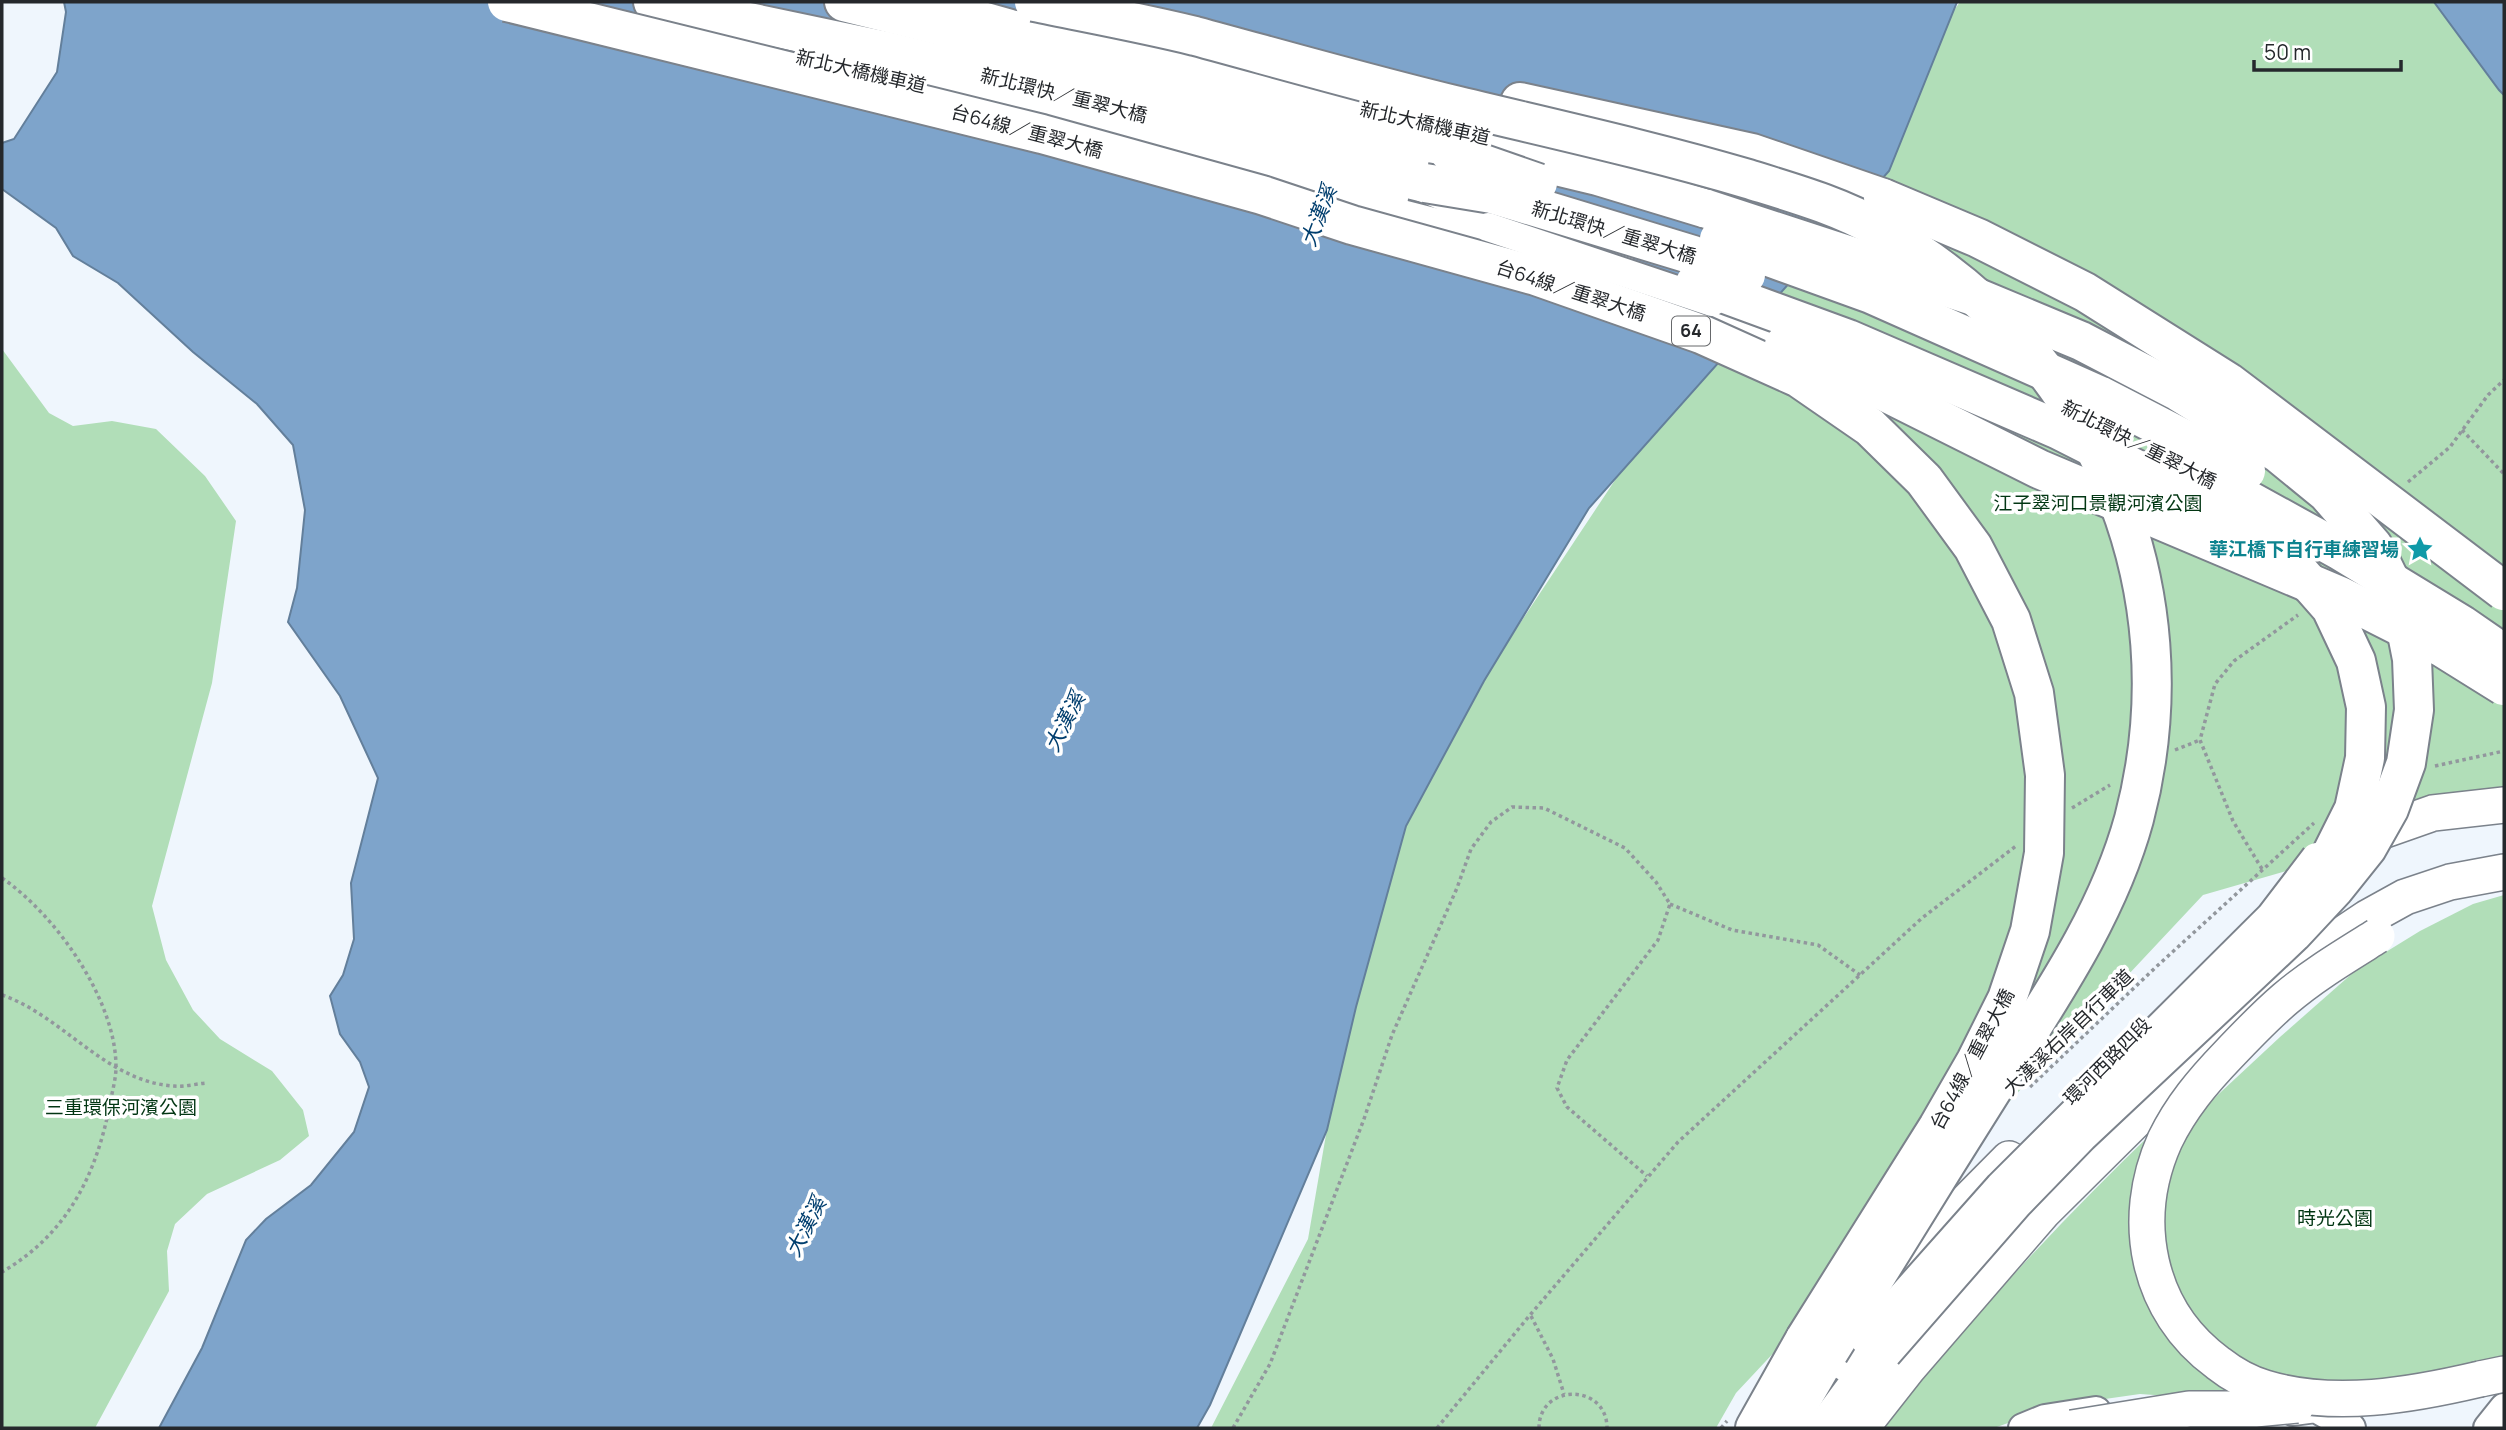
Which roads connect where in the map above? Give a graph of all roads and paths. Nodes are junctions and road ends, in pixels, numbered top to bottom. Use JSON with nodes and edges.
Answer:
{"nodes":[{"id":1,"x":506,"y":2,"type":"edge"},
{"id":2,"x":558,"y":2,"type":"edge"},
{"id":3,"x":653,"y":2,"type":"edge"},
{"id":4,"x":844,"y":2,"type":"edge"},
{"id":5,"x":933,"y":2,"type":"edge"},
{"id":6,"x":1034,"y":2,"type":"edge"},
{"id":7,"x":690,"y":6,"type":"edge"},
{"id":8,"x":1388,"y":89,"type":"junction"},
{"id":9,"x":1448,"y":152,"type":"junction"},
{"id":10,"x":1425,"y":183,"type":"junction"},
{"id":11,"x":1262,"y":195,"type":"junction"},
{"id":12,"x":2504,"y":380,"type":"edge"},
{"id":13,"x":2462,"y":430,"type":"junction"},
{"id":14,"x":2504,"y":474,"type":"edge"},
{"id":15,"x":2400,"y":489,"type":"dead end"},
{"id":16,"x":2504,"y":591,"type":"edge"},
{"id":17,"x":2307,"y":608,"type":"dead end"},
{"id":18,"x":2504,"y":624,"type":"edge"},
{"id":19,"x":2504,"y":654,"type":"edge"},
{"id":20,"x":2504,"y":686,"type":"edge"},
{"id":21,"x":2200,"y":740,"type":"junction"},
{"id":22,"x":2504,"y":751,"type":"edge"},
{"id":23,"x":2165,"y":754,"type":"dead end"},
{"id":24,"x":2435,"y":766,"type":"dead end"},
{"id":25,"x":2111,"y":784,"type":"dead end"},
{"id":26,"x":2504,"y":805,"type":"edge"},
{"id":27,"x":2068,"y":810,"type":"dead end"},
{"id":28,"x":2314,"y":823,"type":"dead end"},
{"id":29,"x":2023,"y":841,"type":"dead end"},
{"id":30,"x":2262,"y":869,"type":"junction"},
{"id":31,"x":2500,"y":872,"type":"edge"},
{"id":32,"x":2,"y":878,"type":"edge"},
{"id":33,"x":1670,"y":904,"type":"junction"},
{"id":34,"x":1860,"y":975,"type":"junction"},
{"id":35,"x":2,"y":995,"type":"edge"},
{"id":36,"x":116,"y":1068,"type":"junction"},
{"id":37,"x":206,"y":1083,"type":"dead end"},
{"id":38,"x":2030,"y":1087,"type":"dead end"},
{"id":39,"x":1647,"y":1176,"type":"junction"},
{"id":40,"x":2,"y":1272,"type":"edge"},
{"id":41,"x":1530,"y":1315,"type":"junction"},
{"id":42,"x":1857,"y":1354,"type":"junction"},
{"id":43,"x":2504,"y":1377,"type":"edge"},
{"id":44,"x":1564,"y":1394,"type":"junction"},
{"id":45,"x":2377,"y":1398,"type":"junction"},
{"id":46,"x":2316,"y":1408,"type":"junction"},
{"id":47,"x":2504,"y":1408,"type":"edge"},
{"id":48,"x":1823,"y":1412,"type":"edge"},
{"id":49,"x":1742,"y":1423,"type":"edge"},
{"id":50,"x":1233,"y":1428,"type":"edge"},
{"id":51,"x":1437,"y":1428,"type":"edge"},
{"id":52,"x":1539,"y":1428,"type":"edge"},
{"id":53,"x":1607,"y":1428,"type":"edge"},
{"id":54,"x":1721,"y":1428,"type":"edge"},
{"id":55,"x":1784,"y":1428,"type":"edge"},
{"id":56,"x":1793,"y":1428,"type":"edge"},
{"id":57,"x":1861,"y":1428,"type":"edge"},
{"id":58,"x":2023,"y":1428,"type":"edge"},
{"id":59,"x":2072,"y":1428,"type":"edge"},
{"id":60,"x":2140,"y":1428,"type":"edge"},
{"id":61,"x":2351,"y":1428,"type":"edge"},
{"id":62,"x":2488,"y":1428,"type":"edge"}],
"edges":[{"from":1,"to":11,"type":"highway","name":"台64線／重翠大橋","number":"64","bridge":true},
{"from":2,"to":42,"type":"street","name":"新北大橋機車道","bridge":true},
{"from":3,"to":7,"type":"highway","name":"新北環快／重翠大橋"},
{"from":4,"to":9,"type":"highway","name":"新北環快／重翠大橋"},
{"from":5,"to":42,"type":"street","name":"新北大橋機車道","bridge":true},
{"from":6,"to":8,"type":"highway","name":"台64線／重翠大橋","number":"64","bridge":true},
{"from":7,"to":10,"type":"highway","name":"新北環快／重翠大橋"},
{"from":8,"to":16,"type":"highway","bridge":true},
{"from":8,"to":42,"type":"highway","name":"台64線／重翠大橋","number":"64","bridge":true},
{"from":9,"to":18,"type":"highway","name":"新北環快／重翠大橋","bridge":true},
{"from":9,"to":42,"type":"highway","bridge":true},
{"from":10,"to":19,"type":"highway","name":"新北環快／重翠大橋","bridge":true},
{"from":10,"to":42,"type":"highway","bridge":true},
{"from":11,"to":20,"type":"highway","bridge":true},
{"from":11,"to":42,"type":"highway","name":"台64線／重翠大橋","number":"64","bridge":true},
{"from":12,"to":13,"type":"path"},
{"from":13,"to":14,"type":"path"},
{"from":13,"to":15,"type":"path"},
{"from":17,"to":21,"type":"path"},
{"from":21,"to":23,"type":"path"},
{"from":21,"to":30,"type":"path"},
{"from":22,"to":24,"type":"path"},
{"from":25,"to":27,"type":"path"},
{"from":26,"to":48,"type":"main road","name":"環河西路四段"},
{"from":28,"to":30,"type":"path","name":"大漢溪右岸自行車道"},
{"from":29,"to":34,"type":"path"},
{"from":30,"to":38,"type":"path","name":"大漢溪右岸自行車道"},
{"from":31,"to":45,"type":"main road","bridge":true},
{"from":31,"to":57,"type":"main road"},
{"from":32,"to":36,"type":"path"},
{"from":33,"to":34,"type":"path"},
{"from":33,"to":39,"type":"path"},
{"from":33,"to":50,"type":"path"},
{"from":34,"to":39,"type":"path"},
{"from":35,"to":36,"type":"path"},
{"from":36,"to":37,"type":"path"},
{"from":36,"to":40,"type":"path"},
{"from":39,"to":41,"type":"path"},
{"from":41,"to":44,"type":"path"},
{"from":41,"to":51,"type":"path"},
{"from":42,"to":48,"type":"highway"},
{"from":42,"to":49,"type":"highway","number":"64"},
{"from":42,"to":55,"type":"highway","number":"64"},
{"from":43,"to":45,"type":"main road","bridge":true},
{"from":43,"to":46,"type":"street"},
{"from":44,"to":52,"type":"path"},
{"from":44,"to":53,"type":"path"},
{"from":45,"to":59,"type":"main road","bridge":true},
{"from":46,"to":58,"type":"street"},
{"from":46,"to":60,"type":"street"},
{"from":46,"to":61,"type":"street"},
{"from":47,"to":62,"type":"street"},
{"from":48,"to":56,"type":"main road","name":"環河西路四段"},
{"from":49,"to":54,"type":"path"}]}
